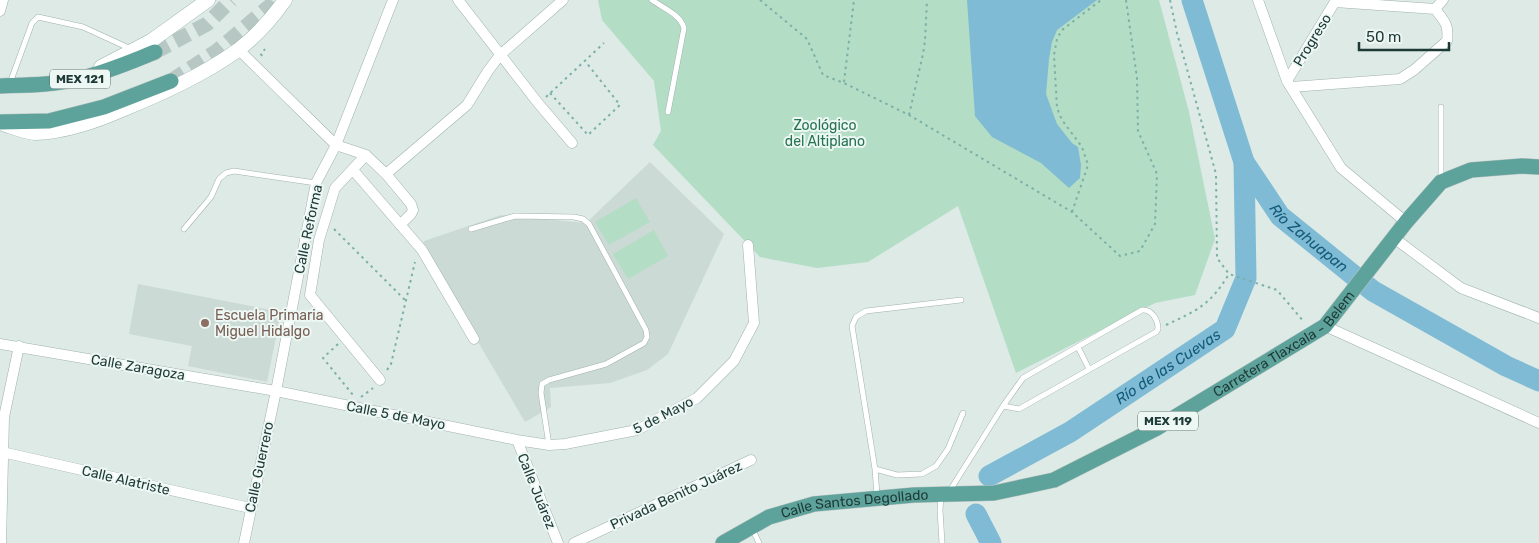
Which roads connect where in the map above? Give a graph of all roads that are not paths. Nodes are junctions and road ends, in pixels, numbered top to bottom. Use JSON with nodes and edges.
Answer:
{"nodes":[{"id":1,"x":3,"y":0,"type":"edge"},
{"id":2,"x":285,"y":0,"type":"edge"},
{"id":3,"x":392,"y":0,"type":"edge"},
{"id":4,"x":458,"y":0,"type":"edge"},
{"id":5,"x":563,"y":0,"type":"edge"},
{"id":6,"x":652,"y":0,"type":"edge"},
{"id":7,"x":1258,"y":0,"type":"edge"},
{"id":8,"x":1443,"y":0,"type":"edge"},
{"id":9,"x":1336,"y":1,"type":"edge"},
{"id":10,"x":200,"y":3,"type":"edge"},
{"id":11,"x":1435,"y":9,"type":"junction"},
{"id":12,"x":0,"y":11,"type":"edge"},
{"id":13,"x":238,"y":49,"type":"junction"},
{"id":14,"x":155,"y":52,"type":"tunnel mouth"},
{"id":15,"x":137,"y":54,"type":"junction"},
{"id":16,"x":500,"y":55,"type":"junction"},
{"id":17,"x":171,"y":81,"type":"tunnel mouth"},
{"id":18,"x":1289,"y":84,"type":"junction"},
{"id":19,"x":5,"y":86,"type":"edge"},
{"id":20,"x":1441,"y":107,"type":"dead end"},
{"id":21,"x":668,"y":112,"type":"dead end"},
{"id":22,"x":0,"y":122,"type":"edge"},
{"id":23,"x":572,"y":143,"type":"dead end"},
{"id":24,"x":336,"y":145,"type":"junction"},
{"id":25,"x":366,"y":155,"type":"junction"},
{"id":26,"x":1539,"y":167,"type":"edge"},
{"id":27,"x":353,"y":170,"type":"junction"},
{"id":28,"x":386,"y":174,"type":"junction"},
{"id":29,"x":1441,"y":182,"type":"junction"},
{"id":30,"x":316,"y":183,"type":"junction"},
{"id":31,"x":1406,"y":222,"type":"junction"},
{"id":32,"x":400,"y":225,"type":"junction"},
{"id":33,"x":184,"y":229,"type":"dead end"},
{"id":34,"x":471,"y":229,"type":"dead end"},
{"id":35,"x":1391,"y":241,"type":"junction"},
{"id":36,"x":748,"y":245,"type":"dead end"},
{"id":37,"x":961,"y":300,"type":"dead end"},
{"id":38,"x":1539,"y":318,"type":"edge"},
{"id":39,"x":1323,"y":327,"type":"junction"},
{"id":40,"x":474,"y":339,"type":"dead end"},
{"id":41,"x":0,"y":344,"type":"edge"},
{"id":42,"x":19,"y":346,"type":"junction"},
{"id":43,"x":1078,"y":347,"type":"junction"},
{"id":44,"x":1089,"y":369,"type":"junction"},
{"id":45,"x":377,"y":384,"type":"road end"},
{"id":46,"x":276,"y":391,"type":"junction"},
{"id":47,"x":1003,"y":406,"type":"junction"},
{"id":48,"x":964,"y":413,"type":"dead end"},
{"id":49,"x":1539,"y":423,"type":"edge"},
{"id":50,"x":516,"y":440,"type":"junction"},
{"id":51,"x":549,"y":444,"type":"junction"},
{"id":52,"x":2,"y":452,"type":"junction"},
{"id":53,"x":751,"y":460,"type":"dead end"},
{"id":54,"x":875,"y":469,"type":"junction"},
{"id":55,"x":994,"y":493,"type":"joint"},
{"id":56,"x":944,"y":494,"type":"junction"},
{"id":57,"x":878,"y":498,"type":"junction"},
{"id":58,"x":250,"y":508,"type":"junction"},
{"id":59,"x":752,"y":527,"type":"junction"},
{"id":60,"x":1,"y":543,"type":"edge"},
{"id":61,"x":244,"y":543,"type":"edge"},
{"id":62,"x":558,"y":543,"type":"edge"},
{"id":63,"x":574,"y":543,"type":"edge"},
{"id":64,"x":723,"y":543,"type":"edge"},
{"id":65,"x":759,"y":543,"type":"edge"},
{"id":66,"x":942,"y":543,"type":"edge"}],
"edges":[{"from":1,"to":12,"type":"street"},
{"from":2,"to":13,"type":"street"},
{"from":3,"to":24,"type":"street","name":"Calle Reforma"},
{"from":4,"to":16,"type":"street"},
{"from":5,"to":16,"type":"street"},
{"from":6,"to":21,"type":"lane"},
{"from":7,"to":18,"type":"street"},
{"from":8,"to":11,"type":"street"},
{"from":9,"to":11,"type":"street"},
{"from":9,"to":18,"type":"street","name":"Progreso"},
{"from":10,"to":15,"type":"street"},
{"from":11,"to":18,"type":"street"},
{"from":13,"to":22,"type":"street"},
{"from":13,"to":24,"type":"street"},
{"from":14,"to":15,"type":"main road","number":"MEX 121"},
{"from":15,"to":19,"type":"main road","number":"MEX 121"},
{"from":15,"to":19,"type":"lane"},
{"from":16,"to":23,"type":"street"},
{"from":16,"to":28,"type":"street"},
{"from":17,"to":22,"type":"main road","number":"MEX 121"},
{"from":18,"to":31,"type":"street"},
{"from":20,"to":29,"type":"lane"},
{"from":24,"to":25,"type":"street"},
{"from":24,"to":30,"type":"street","name":"Calle Reforma"},
{"from":25,"to":27,"type":"street","name":"Calle Reforma"},
{"from":25,"to":28,"type":"street"},
{"from":26,"to":29,"type":"main road","name":"Carretera Tlaxcala - Belem","number":"MEX 119"},
{"from":27,"to":32,"type":"street"},
{"from":27,"to":45,"type":"street","name":"Calle Reforma"},
{"from":28,"to":32,"type":"street"},
{"from":29,"to":31,"type":"main road","name":"Carretera Tlaxcala - Belem","number":"MEX 119"},
{"from":30,"to":33,"type":"lane"},
{"from":30,"to":46,"type":"street","name":"Calle Reforma"},
{"from":31,"to":35,"type":"main road","name":"Carretera Tlaxcala - Belem","number":"MEX 119"},
{"from":32,"to":40,"type":"street"},
{"from":34,"to":51,"type":"lane"},
{"from":35,"to":38,"type":"street"},
{"from":35,"to":39,"type":"main road","name":"Carretera Tlaxcala - Belem","number":"MEX 119"},
{"from":36,"to":51,"type":"street","name":"5 de Mayo"},
{"from":37,"to":54,"type":"lane"},
{"from":39,"to":49,"type":"street"},
{"from":39,"to":55,"type":"main road","name":"Carretera Tlaxcala - Belem","number":"MEX 119"},
{"from":41,"to":42,"type":"street","name":"Calle Zaragoza"},
{"from":42,"to":46,"type":"street","name":"Calle Zaragoza"},
{"from":42,"to":52,"type":"street"},
{"from":43,"to":44,"type":"lane"},
{"from":43,"to":44,"type":"lane"},
{"from":43,"to":47,"type":"lane"},
{"from":44,"to":47,"type":"lane"},
{"from":46,"to":50,"type":"street","name":"Calle 5 de Mayo"},
{"from":46,"to":58,"type":"street","name":"Calle Guerrero"},
{"from":47,"to":56,"type":"lane"},
{"from":48,"to":54,"type":"lane"},
{"from":50,"to":51,"type":"street","name":"5 de Mayo"},
{"from":50,"to":62,"type":"street","name":"Calle Juárez"},
{"from":52,"to":58,"type":"street","name":"Calle Alatriste"},
{"from":52,"to":60,"type":"street"},
{"from":53,"to":63,"type":"street","name":"Privada Benito Juárez"},
{"from":54,"to":57,"type":"lane"},
{"from":55,"to":56,"type":"main road","name":"Calle Santos Degollado","number":"MEX 119"},
{"from":56,"to":57,"type":"main road","name":"Calle Santos Degollado","number":"MEX 119"},
{"from":56,"to":66,"type":"lane"},
{"from":57,"to":59,"type":"main road","name":"Calle Santos Degollado","number":"MEX 119"},
{"from":58,"to":61,"type":"street","name":"Calle Guerrero"},
{"from":59,"to":64,"type":"main road","name":"Calle Santos Degollado","number":"MEX 119"},
{"from":59,"to":65,"type":"lane"}]}
